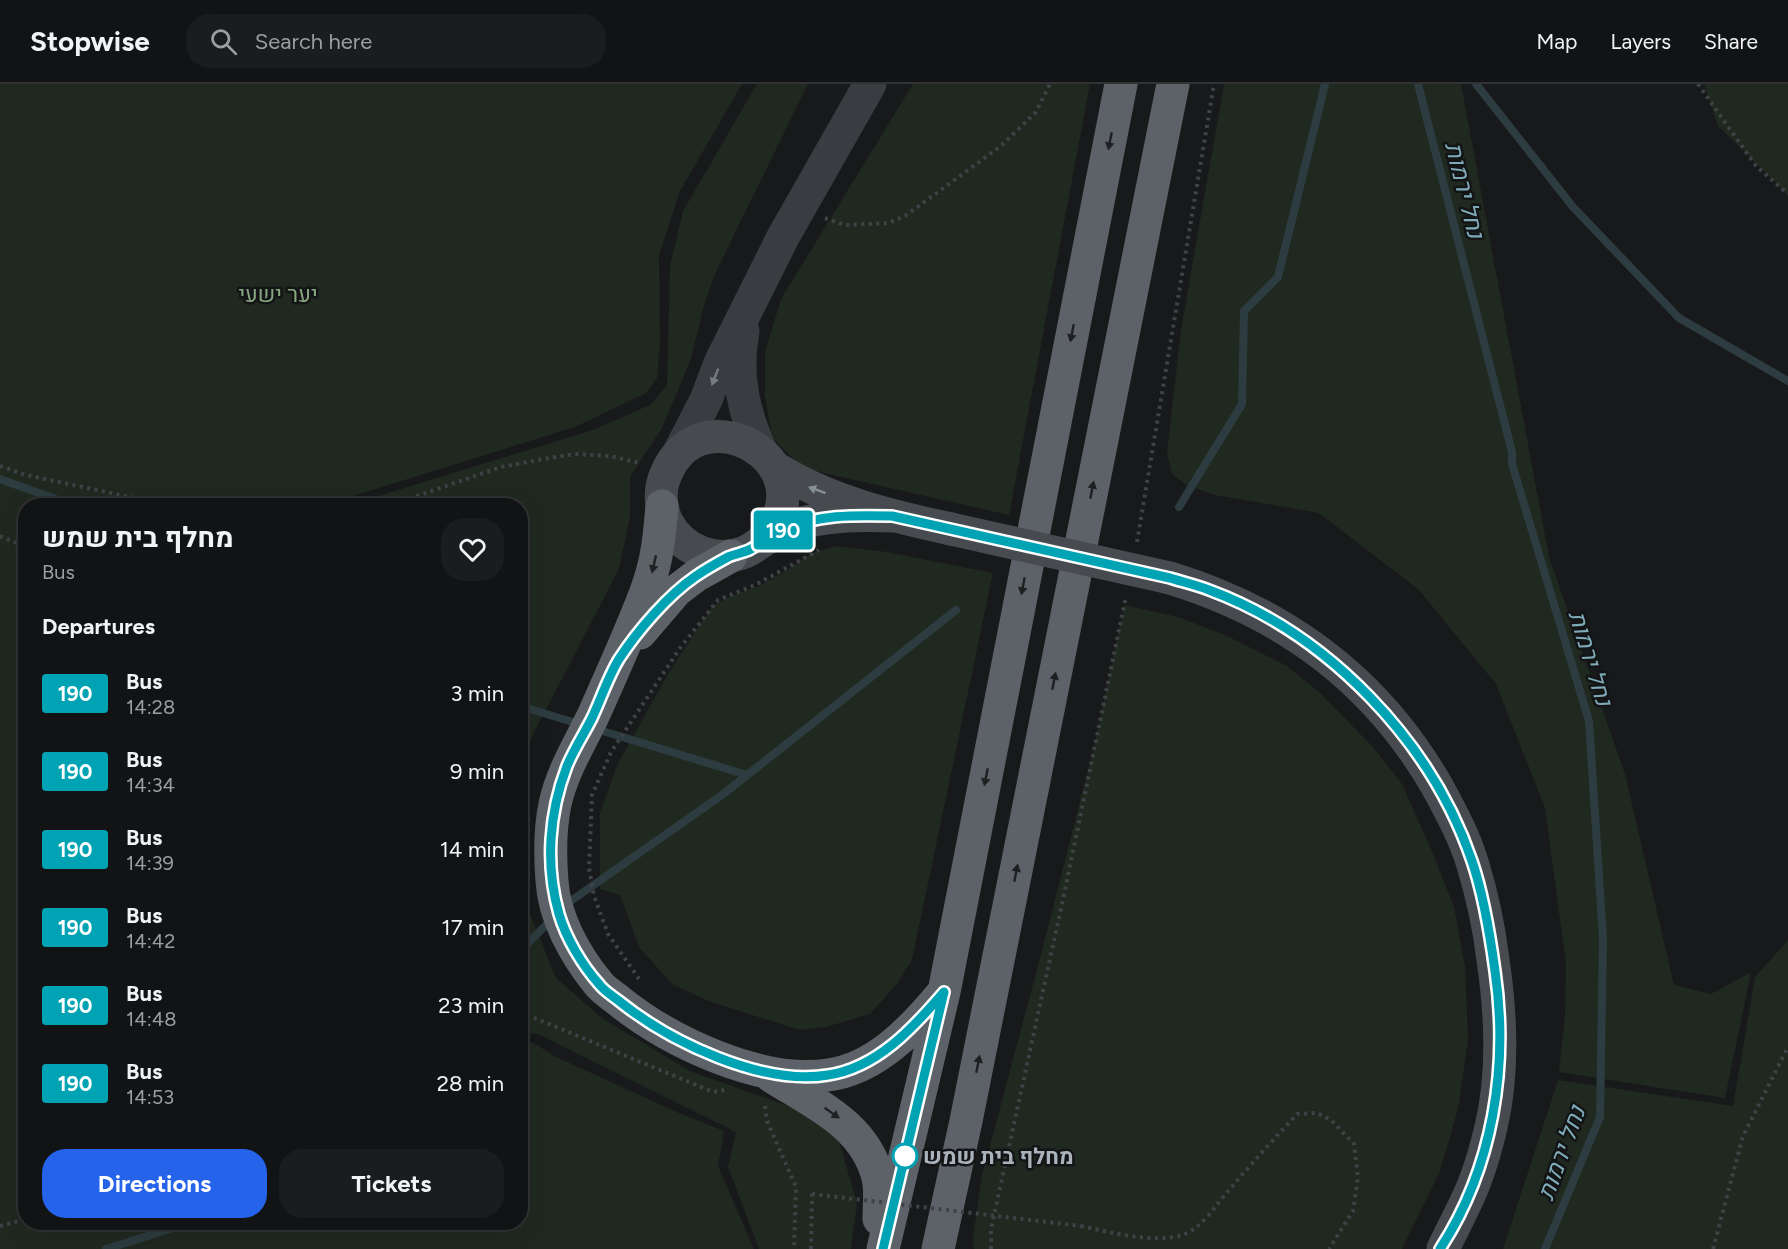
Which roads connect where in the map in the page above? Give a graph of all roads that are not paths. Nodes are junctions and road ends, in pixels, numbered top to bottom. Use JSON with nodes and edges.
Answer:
{"nodes":[{"id":1,"x":870,"y":84,"type":"edge"},
{"id":2,"x":1121,"y":84,"type":"edge"},
{"id":3,"x":1173,"y":84,"type":"edge"},
{"id":4,"x":750,"y":306,"type":"junction"},
{"id":5,"x":768,"y":459,"type":"junction"},
{"id":6,"x":671,"y":465,"type":"junction"},
{"id":7,"x":662,"y":506,"type":"junction"},
{"id":8,"x":892,"y":516,"type":"junction"},
{"id":9,"x":763,"y":540,"type":"junction"},
{"id":10,"x":731,"y":556,"type":"junction"},
{"id":11,"x":618,"y":660,"type":"junction"},
{"id":12,"x":944,"y":992,"type":"junction"},
{"id":13,"x":764,"y":1072,"type":"junction"},
{"id":14,"x":966,"y":1121,"type":"junction"},
{"id":15,"x":1444,"y":1244,"type":"edge"},
{"id":16,"x":877,"y":1249,"type":"edge"},
{"id":17,"x":883,"y":1249,"type":"edge"},
{"id":18,"x":938,"y":1249,"type":"edge"},
{"id":19,"x":953,"y":1249,"type":"edge"}],
"edges":[{"from":1,"to":4,"type":"street"},
{"from":2,"to":12,"type":"highway","one_way":true},
{"from":14,"to":3,"type":"highway","one_way":true},
{"from":4,"to":5,"type":"street"},
{"from":4,"to":6,"type":"street","one_way":true},
{"from":5,"to":6,"type":"main road"},
{"from":8,"to":5,"type":"main road","one_way":true},
{"from":5,"to":9,"type":"main road"},
{"from":6,"to":7,"type":"main road"},
{"from":7,"to":10,"type":"main road"},
{"from":7,"to":11,"type":"highway","one_way":true},
{"from":8,"to":9,"type":"main road"},
{"from":8,"to":15,"type":"main road","bridge":true},
{"from":9,"to":10,"type":"main road"},
{"from":10,"to":11,"type":"highway"},
{"from":11,"to":13,"type":"highway"},
{"from":12,"to":13,"type":"highway"},
{"from":12,"to":17,"type":"highway"},
{"from":13,"to":16,"type":"highway","one_way":true},
{"from":14,"to":18,"type":"highway"},
{"from":14,"to":19,"type":"highway"}]}
